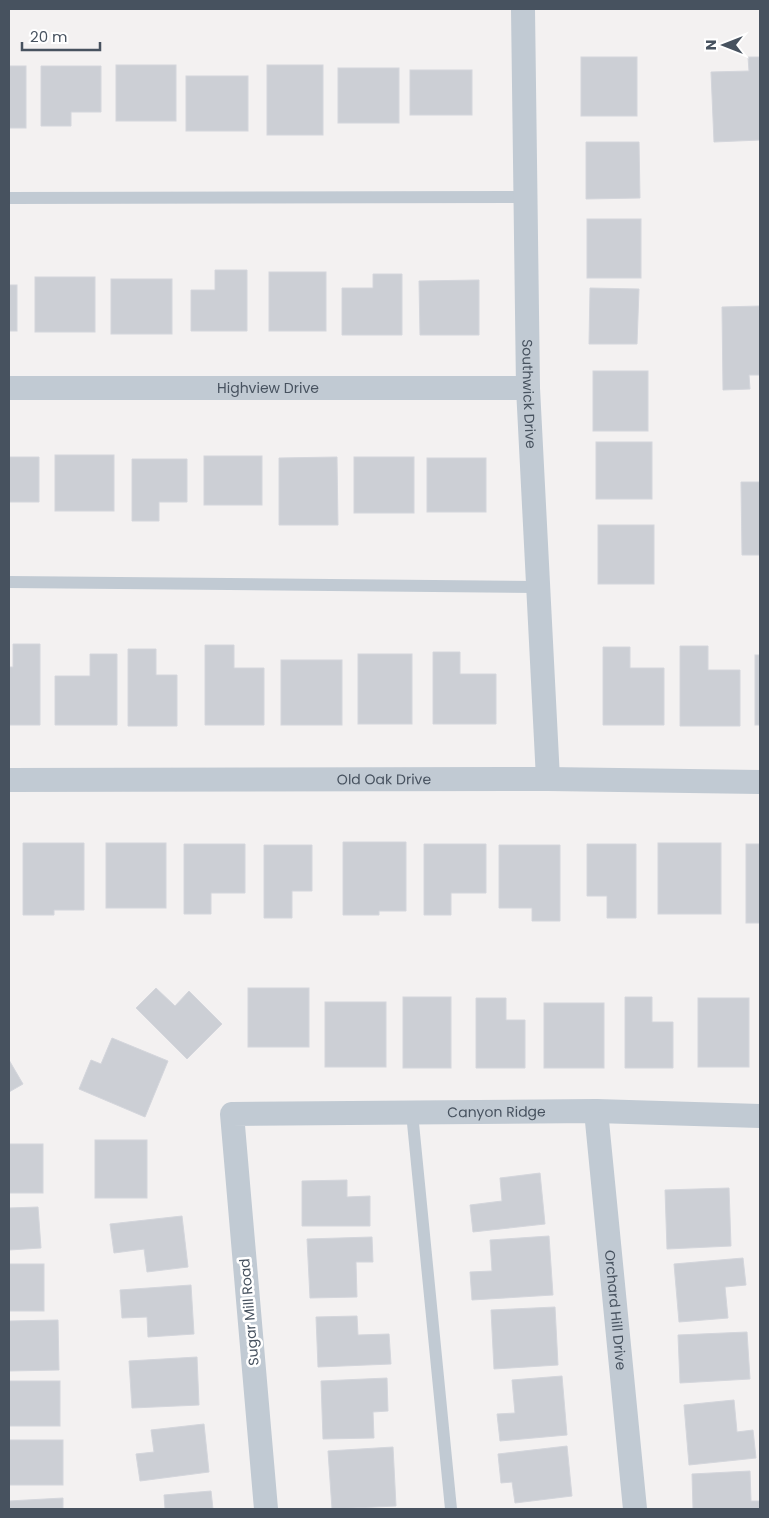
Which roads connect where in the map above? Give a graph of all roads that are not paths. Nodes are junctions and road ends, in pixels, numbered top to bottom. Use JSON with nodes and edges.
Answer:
{"nodes":[{"id":1,"x":523,"y":9,"type":"edge"},
{"id":2,"x":525,"y":197,"type":"junction"},
{"id":3,"x":9,"y":198,"type":"edge"},
{"id":4,"x":9,"y":388,"type":"edge"},
{"id":5,"x":528,"y":388,"type":"junction"},
{"id":6,"x":9,"y":582,"type":"edge"},
{"id":7,"x":538,"y":587,"type":"junction"},
{"id":8,"x":548,"y":779,"type":"junction"},
{"id":9,"x":9,"y":780,"type":"edge"},
{"id":10,"x":760,"y":782,"type":"edge"},
{"id":11,"x":596,"y":1111,"type":"junction"},
{"id":12,"x":412,"y":1113,"type":"junction"},
{"id":13,"x":232,"y":1114,"type":"joint"},
{"id":14,"x":760,"y":1116,"type":"edge"},
{"id":15,"x":266,"y":1509,"type":"edge"},
{"id":16,"x":450,"y":1509,"type":"edge"},
{"id":17,"x":635,"y":1509,"type":"edge"}],
"edges":[{"from":1,"to":2,"type":"street","name":"Southwick Drive"},
{"from":2,"to":3,"type":"lane"},
{"from":2,"to":5,"type":"street","name":"Southwick Drive"},
{"from":4,"to":5,"type":"street","name":"Highview Drive"},
{"from":5,"to":7,"type":"street","name":"Southwick Drive"},
{"from":6,"to":7,"type":"lane"},
{"from":7,"to":8,"type":"street","name":"Southwick Drive"},
{"from":8,"to":9,"type":"street","name":"Old Oak Drive"},
{"from":8,"to":10,"type":"street","name":"Old Oak Drive"},
{"from":11,"to":12,"type":"street","name":"Canyon Ridge"},
{"from":11,"to":14,"type":"street","name":"Canyon Ridge"},
{"from":11,"to":17,"type":"street","name":"Orchard Hill Drive"},
{"from":12,"to":13,"type":"street","name":"Canyon Ridge"},
{"from":12,"to":16,"type":"lane"},
{"from":13,"to":15,"type":"street","name":"Sugar Mill Road"}]}
